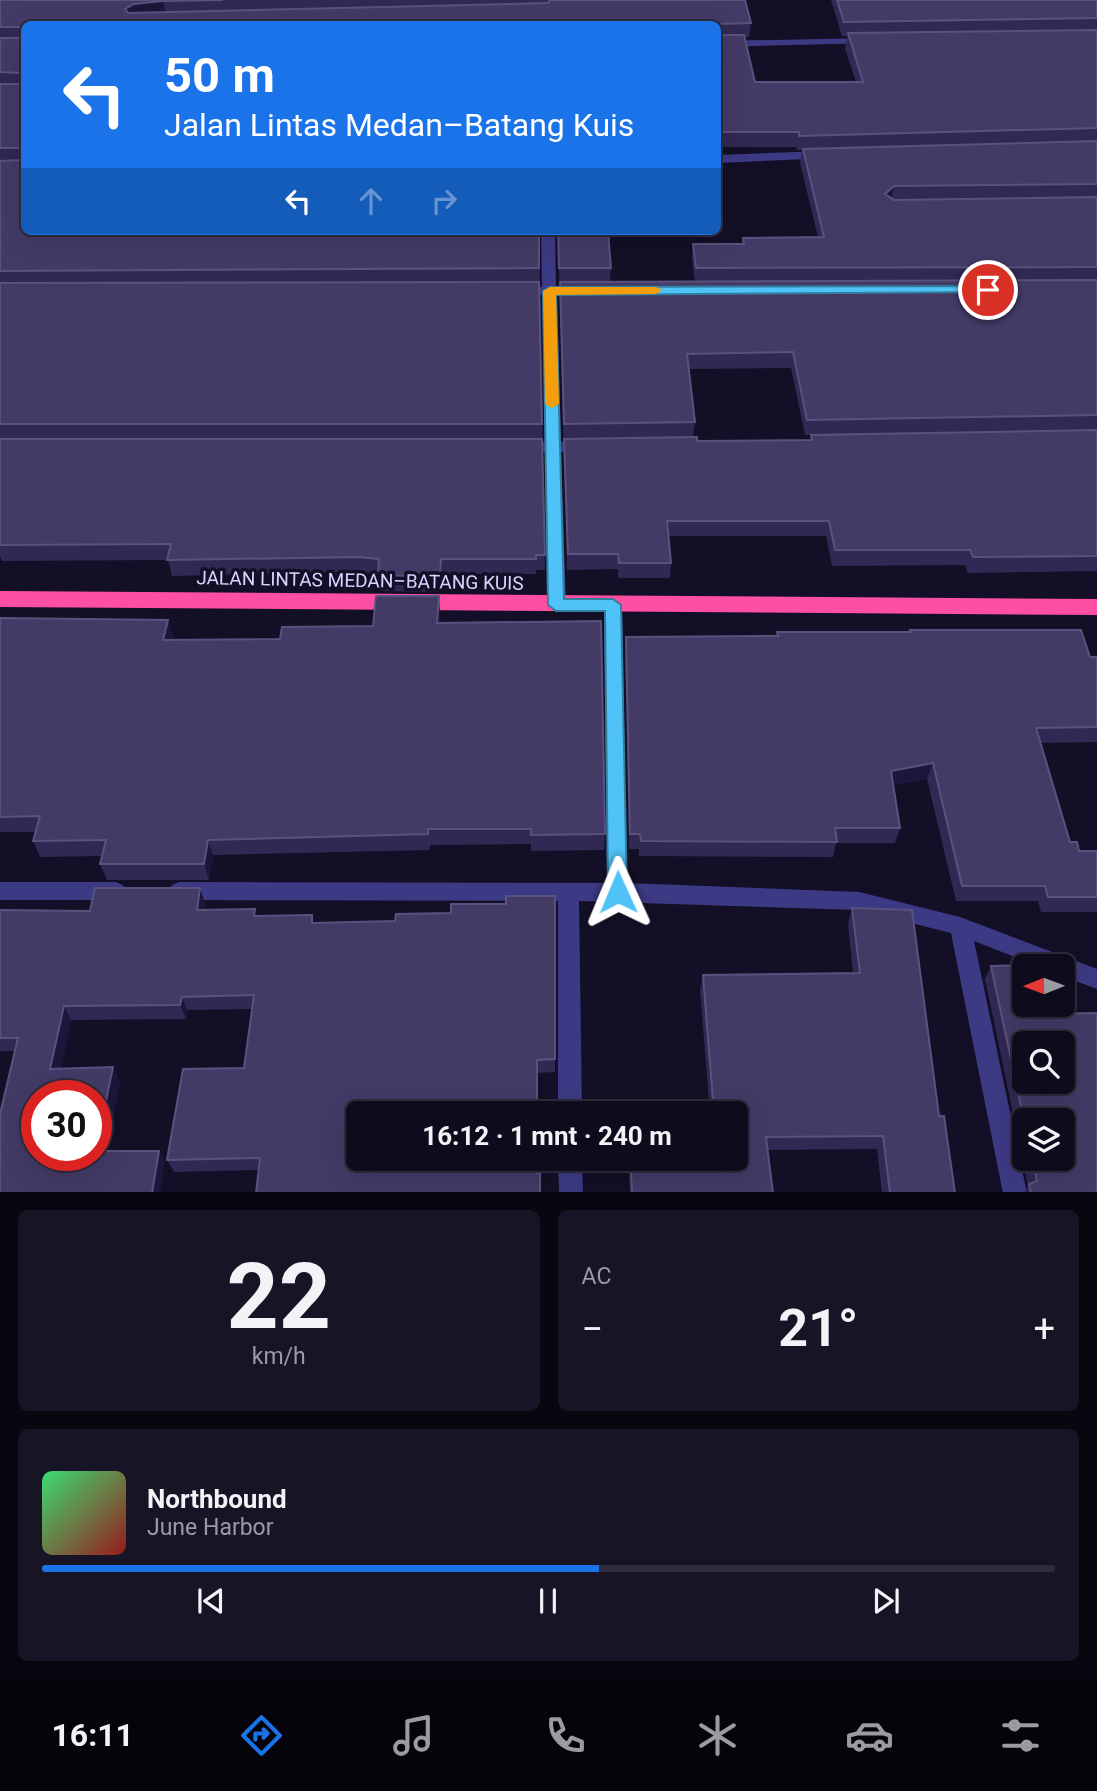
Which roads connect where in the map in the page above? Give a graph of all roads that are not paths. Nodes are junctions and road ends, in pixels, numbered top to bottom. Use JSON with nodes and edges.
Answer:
{"nodes":[{"id":1,"x":880,"y":41,"type":"edge"},
{"id":2,"x":721,"y":44,"type":"edge"},
{"id":3,"x":845,"y":155,"type":"edge"},
{"id":4,"x":721,"y":159,"type":"edge"},
{"id":5,"x":548,"y":235,"type":"edge"},
{"id":6,"x":495,"y":291,"type":"edge"},
{"id":7,"x":550,"y":291,"type":"junction"},
{"id":8,"x":604,"y":291,"type":"edge"},
{"id":9,"x":609,"y":446,"type":"edge"},
{"id":10,"x":498,"y":447,"type":"edge"},
{"id":11,"x":553,"y":447,"type":"junction"},
{"id":12,"x":0,"y":599,"type":"edge"},
{"id":13,"x":556,"y":605,"type":"junction"},
{"id":14,"x":613,"y":605,"type":"junction"},
{"id":15,"x":1097,"y":607,"type":"edge"},
{"id":16,"x":0,"y":891,"type":"edge"},
{"id":17,"x":568,"y":892,"type":"junction"},
{"id":18,"x":618,"y":892,"type":"junction"},
{"id":19,"x":960,"y":926,"type":"junction"},
{"id":20,"x":1097,"y":979,"type":"edge"},
{"id":21,"x":570,"y":1101,"type":"edge"},
{"id":22,"x":570,"y":1171,"type":"edge"},
{"id":23,"x":571,"y":1192,"type":"edge"},
{"id":24,"x":1015,"y":1192,"type":"edge"}],
"edges":[{"from":1,"to":2,"type":"street"},
{"from":3,"to":4,"type":"street"},
{"from":5,"to":7,"type":"street"},
{"from":6,"to":7,"type":"street"},
{"from":7,"to":8,"type":"street"},
{"from":7,"to":11,"type":"street"},
{"from":9,"to":11,"type":"street"},
{"from":10,"to":11,"type":"street"},
{"from":11,"to":13,"type":"street"},
{"from":12,"to":13,"type":"highway","name":"JALAN LINTAS MEDAN–BATANG KUIS"},
{"from":13,"to":14,"type":"highway","name":"JALAN LINTAS MEDAN–BATANG KUIS"},
{"from":14,"to":15,"type":"highway","name":"JALAN LINTAS MEDAN–BATANG KUIS"},
{"from":14,"to":18,"type":"street"},
{"from":16,"to":17,"type":"street"},
{"from":17,"to":18,"type":"street"},
{"from":17,"to":21,"type":"street"},
{"from":18,"to":19,"type":"street"},
{"from":19,"to":20,"type":"street"},
{"from":19,"to":24,"type":"street"},
{"from":22,"to":23,"type":"street"}]}
